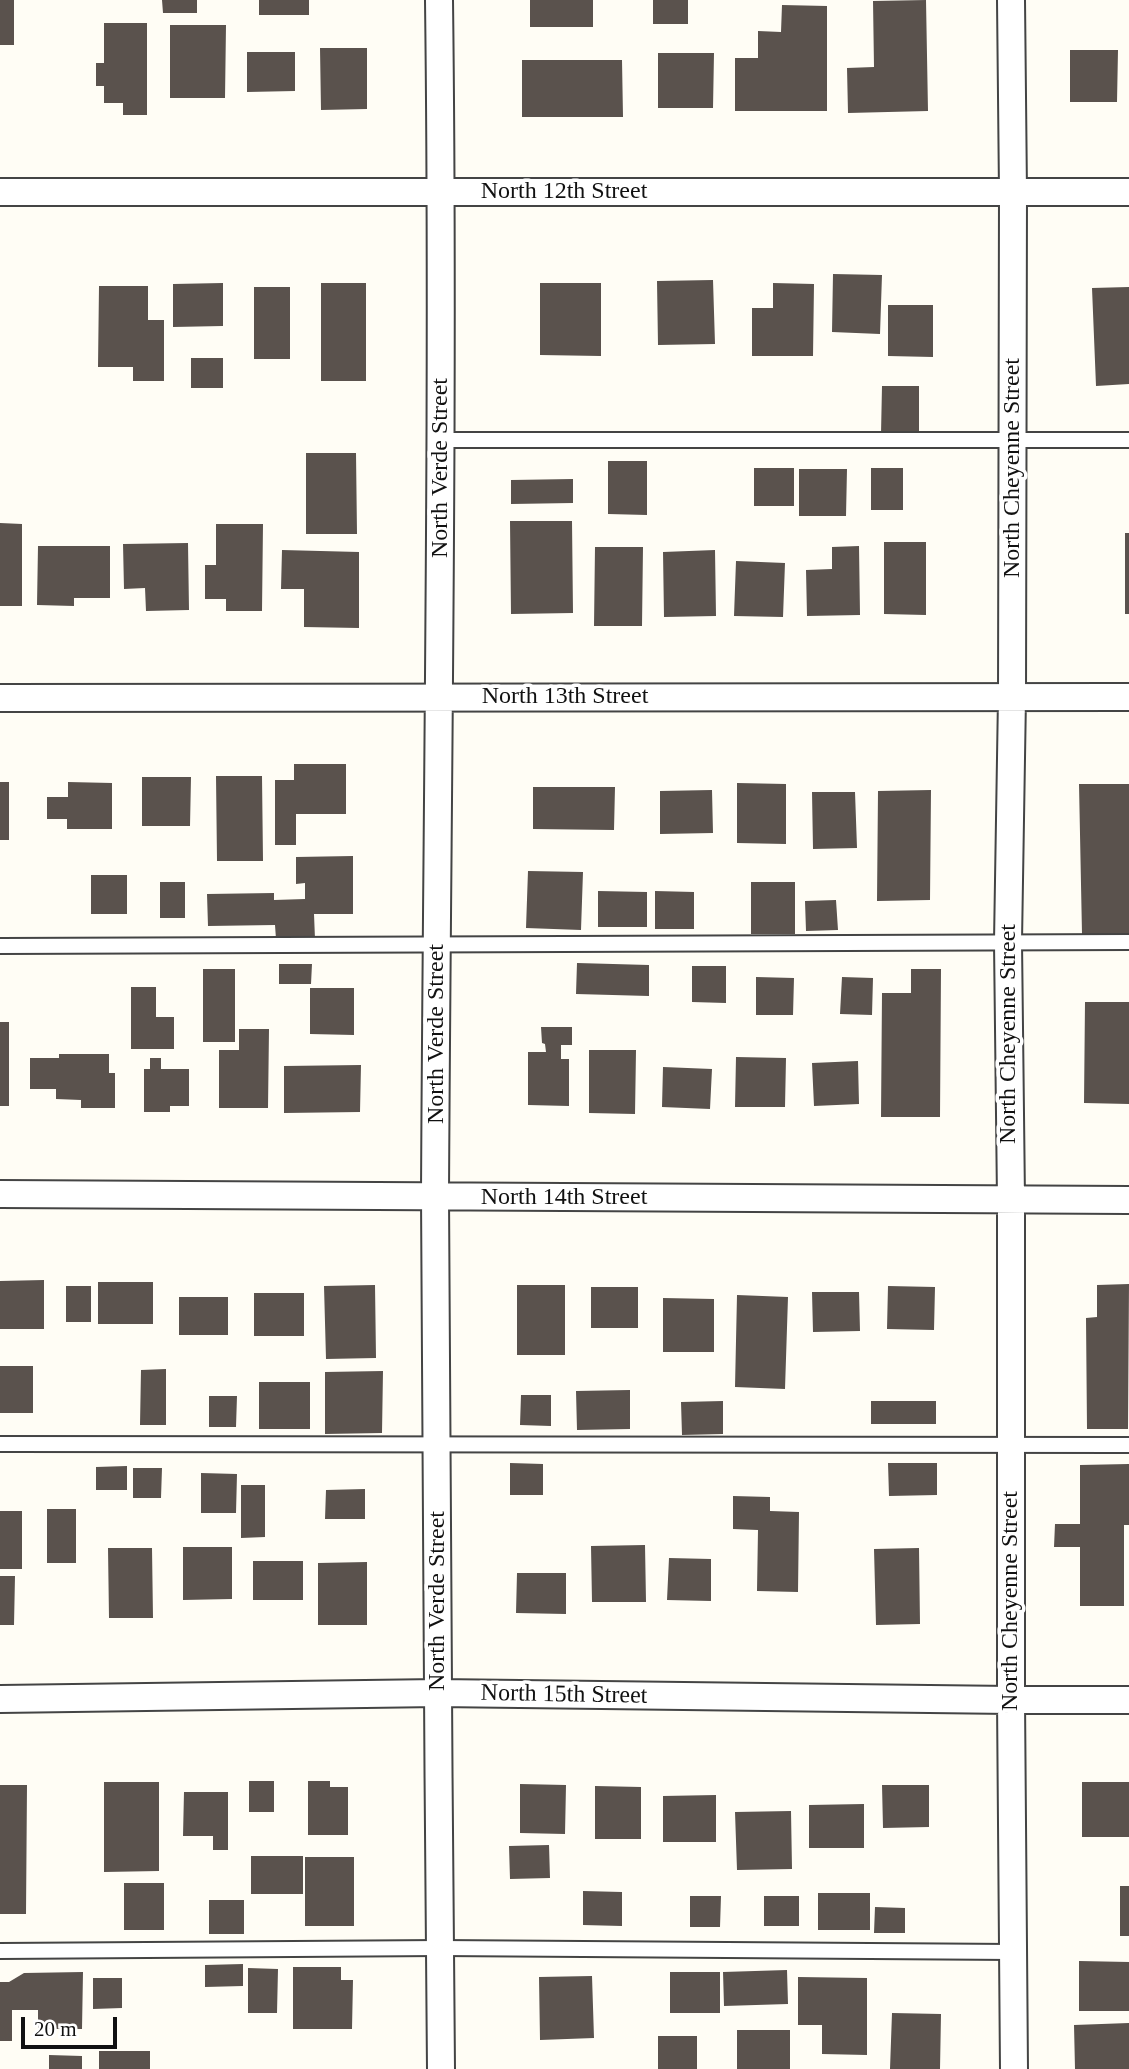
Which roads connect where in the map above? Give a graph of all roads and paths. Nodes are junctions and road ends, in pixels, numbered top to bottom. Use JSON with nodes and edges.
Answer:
{"nodes":[{"id":1,"x":439,"y":0,"type":"edge"},
{"id":2,"x":1011,"y":0,"type":"edge"},
{"id":3,"x":0,"y":192,"type":"edge"},
{"id":4,"x":441,"y":192,"type":"junction"},
{"id":5,"x":1013,"y":192,"type":"junction"},
{"id":6,"x":1129,"y":192,"type":"edge"},
{"id":7,"x":441,"y":440,"type":"junction"},
{"id":8,"x":1013,"y":440,"type":"junction"},
{"id":9,"x":1129,"y":440,"type":"edge"},
{"id":10,"x":1129,"y":696,"type":"edge"},
{"id":11,"x":1012,"y":697,"type":"junction"},
{"id":12,"x":0,"y":698,"type":"edge"},
{"id":13,"x":440,"y":698,"type":"junction"},
{"id":14,"x":1008,"y":942,"type":"junction"},
{"id":15,"x":1129,"y":942,"type":"edge"},
{"id":16,"x":438,"y":944,"type":"junction"},
{"id":17,"x":0,"y":946,"type":"edge"},
{"id":18,"x":0,"y":1194,"type":"edge"},
{"id":19,"x":435,"y":1198,"type":"junction"},
{"id":20,"x":1011,"y":1200,"type":"junction"},
{"id":21,"x":1129,"y":1200,"type":"edge"},
{"id":22,"x":0,"y":1444,"type":"edge"},
{"id":23,"x":437,"y":1444,"type":"junction"},
{"id":24,"x":1129,"y":1445,"type":"edge"},
{"id":25,"x":1011,"y":1446,"type":"junction"},
{"id":26,"x":438,"y":1693,"type":"junction"},
{"id":27,"x":0,"y":1699,"type":"edge"},
{"id":28,"x":1010,"y":1700,"type":"junction"},
{"id":29,"x":1129,"y":1700,"type":"edge"},
{"id":30,"x":440,"y":1948,"type":"junction"},
{"id":31,"x":0,"y":1951,"type":"edge"},
{"id":32,"x":1013,"y":1952,"type":"junction"},
{"id":33,"x":441,"y":2069,"type":"edge"},
{"id":34,"x":1014,"y":2069,"type":"edge"}],
"edges":[{"from":1,"to":4,"type":"street","name":"North Verde Street"},
{"from":2,"to":5,"type":"street","name":"North Cheyenne Street"},
{"from":3,"to":4,"type":"street","name":"North 12th Street"},
{"from":4,"to":5,"type":"street","name":"North 12th Street"},
{"from":4,"to":7,"type":"street","name":"North Verde Street"},
{"from":5,"to":6,"type":"street","name":"North 12th Street"},
{"from":5,"to":8,"type":"street","name":"North Cheyenne Street"},
{"from":7,"to":8,"type":"lane"},
{"from":7,"to":13,"type":"street","name":"North Verde Street"},
{"from":8,"to":9,"type":"lane"},
{"from":8,"to":11,"type":"street","name":"North Cheyenne Street"},
{"from":10,"to":11,"type":"street","name":"North 13th Street"},
{"from":11,"to":13,"type":"street","name":"North 13th Street"},
{"from":11,"to":14,"type":"street","name":"North Cheyenne Street"},
{"from":12,"to":13,"type":"street","name":"North 13th Street"},
{"from":13,"to":16,"type":"street","name":"North Verde Street"},
{"from":14,"to":15,"type":"lane"},
{"from":14,"to":16,"type":"lane"},
{"from":14,"to":20,"type":"street","name":"North Cheyenne Street"},
{"from":16,"to":17,"type":"lane"},
{"from":16,"to":19,"type":"street","name":"North Verde Street"},
{"from":18,"to":19,"type":"street","name":"North 14th Street"},
{"from":19,"to":20,"type":"street","name":"North 14th Street"},
{"from":19,"to":23,"type":"street","name":"North Verde Street"},
{"from":20,"to":21,"type":"street","name":"North 14th Street"},
{"from":20,"to":25,"type":"street","name":"North Cheyenne Street"},
{"from":22,"to":23,"type":"lane"},
{"from":23,"to":25,"type":"lane"},
{"from":23,"to":26,"type":"street","name":"North Verde Street"},
{"from":24,"to":25,"type":"lane"},
{"from":25,"to":28,"type":"street","name":"North Cheyenne Street"},
{"from":26,"to":27,"type":"street","name":"North 15th Street"},
{"from":26,"to":28,"type":"street","name":"North 15th Street"},
{"from":26,"to":30,"type":"street","name":"North Verde Street"},
{"from":28,"to":29,"type":"street","name":"North 15th Street"},
{"from":28,"to":32,"type":"street","name":"North Cheyenne Street"},
{"from":30,"to":31,"type":"lane"},
{"from":30,"to":32,"type":"lane"},
{"from":30,"to":33,"type":"street","name":"North Verde Street"},
{"from":32,"to":34,"type":"street","name":"North Cheyenne Street"}]}
